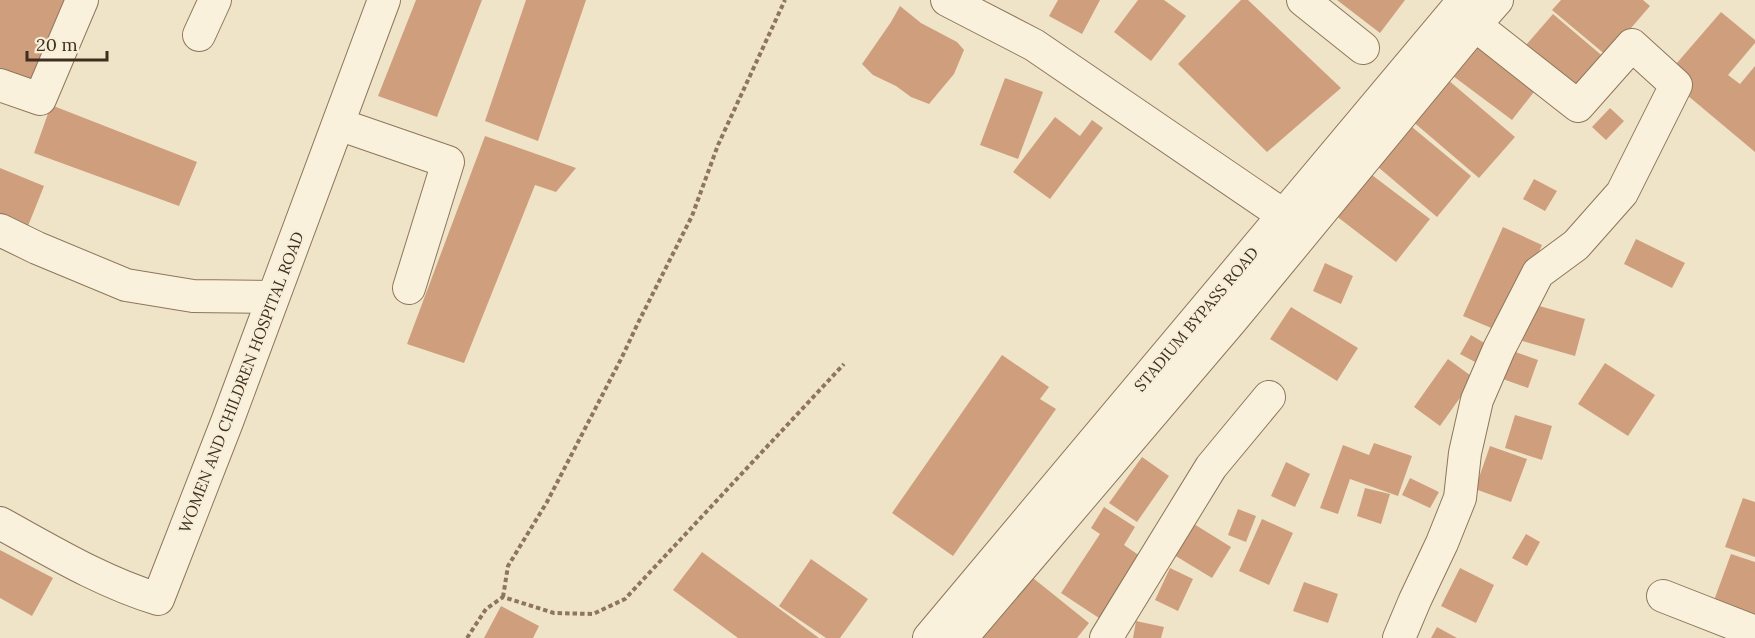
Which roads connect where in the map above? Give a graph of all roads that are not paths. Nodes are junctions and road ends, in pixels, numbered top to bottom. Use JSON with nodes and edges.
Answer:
{"nodes":[{"id":1,"x":82,"y":0,"type":"edge"},
{"id":2,"x":215,"y":0,"type":"edge"},
{"id":3,"x":384,"y":0,"type":"edge"},
{"id":4,"x":947,"y":0,"type":"edge"},
{"id":5,"x":1303,"y":0,"type":"edge"},
{"id":6,"x":1497,"y":0,"type":"edge"},
{"id":7,"x":1470,"y":12,"type":"edge"},
{"id":8,"x":199,"y":35,"type":"dead end"},
{"id":9,"x":1363,"y":48,"type":"dead end"},
{"id":10,"x":0,"y":86,"type":"edge"},
{"id":11,"x":338,"y":124,"type":"junction"},
{"id":12,"x":1294,"y":223,"type":"junction"},
{"id":13,"x":0,"y":230,"type":"edge"},
{"id":14,"x":409,"y":288,"type":"dead end"},
{"id":15,"x":273,"y":297,"type":"junction"},
{"id":16,"x":1269,"y":397,"type":"dead end"},
{"id":17,"x":0,"y":523,"type":"edge"},
{"id":18,"x":1663,"y":596,"type":"dead end"},
{"id":19,"x":1755,"y":632,"type":"edge"},
{"id":20,"x":930,"y":638,"type":"edge"},
{"id":21,"x":962,"y":638,"type":"edge"},
{"id":22,"x":1106,"y":638,"type":"edge"},
{"id":23,"x":1399,"y":638,"type":"edge"}],
"edges":[{"from":1,"to":10,"type":"street"},
{"from":2,"to":8,"type":"street"},
{"from":3,"to":11,"type":"street","name":"WOMEN AND CHILDREN HOSPITAL ROAD"},
{"from":4,"to":12,"type":"street"},
{"from":5,"to":9,"type":"street"},
{"from":6,"to":7,"type":"street","name":"STADIUM BYPASS ROAD"},
{"from":7,"to":12,"type":"street","name":"STADIUM BYPASS ROAD"},
{"from":7,"to":23,"type":"street"},
{"from":11,"to":14,"type":"street"},
{"from":11,"to":15,"type":"street","name":"WOMEN AND CHILDREN HOSPITAL ROAD"},
{"from":12,"to":20,"type":"street","name":"STADIUM BYPASS ROAD"},
{"from":12,"to":21,"type":"street","name":"STADIUM BYPASS ROAD"},
{"from":13,"to":15,"type":"street"},
{"from":15,"to":17,"type":"street","name":"WOMEN AND CHILDREN HOSPITAL ROAD"},
{"from":16,"to":22,"type":"street"},
{"from":18,"to":19,"type":"street"}]}
